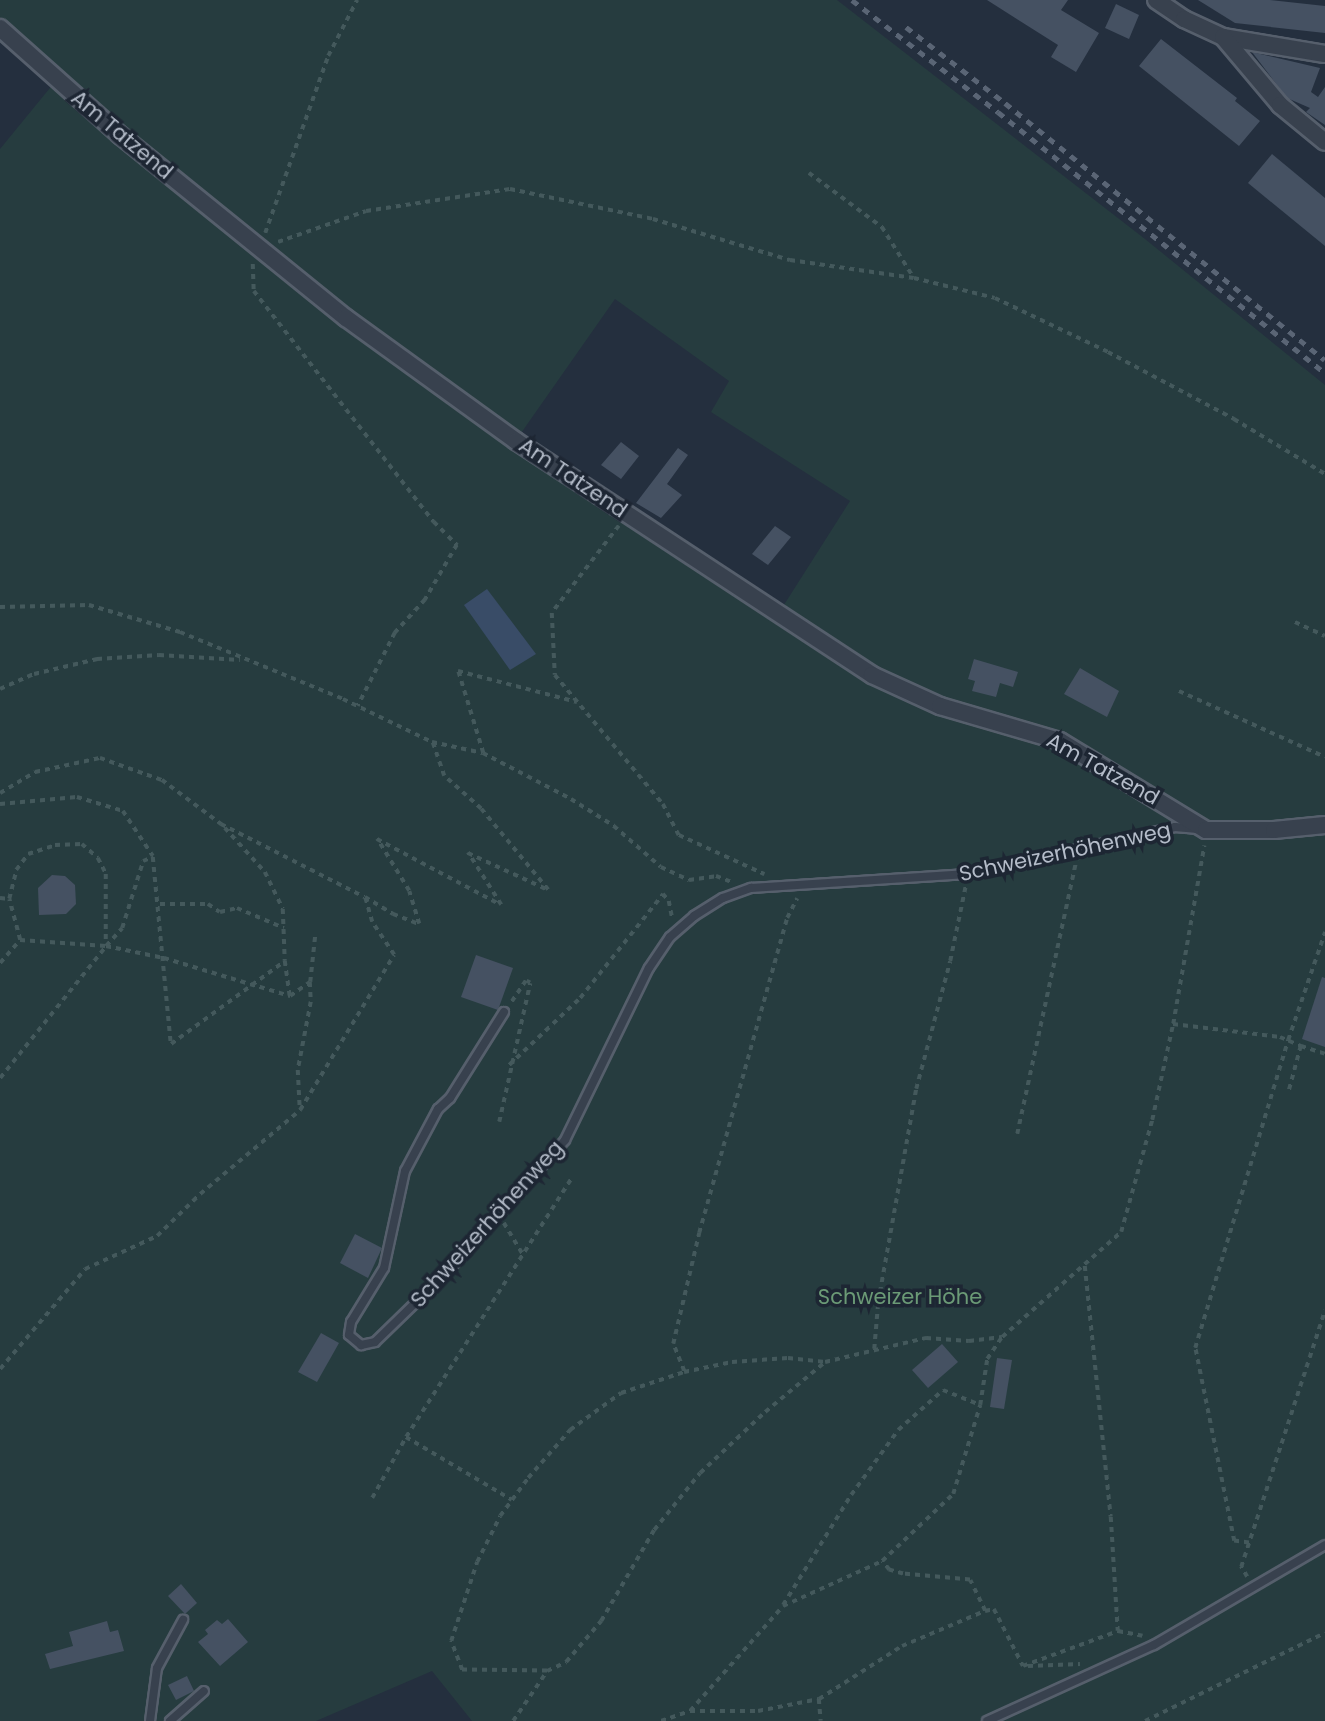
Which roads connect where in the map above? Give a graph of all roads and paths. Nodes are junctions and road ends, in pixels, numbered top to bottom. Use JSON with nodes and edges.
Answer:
{"nodes":[{"id":1,"x":357,"y":0,"type":"edge"},
{"id":2,"x":1156,"y":0,"type":"edge"},
{"id":3,"x":0,"y":28,"type":"edge"},
{"id":4,"x":1223,"y":37,"type":"junction"},
{"id":5,"x":1325,"y":54,"type":"edge"},
{"id":6,"x":1325,"y":142,"type":"edge"},
{"id":7,"x":809,"y":173,"type":"dead end"},
{"id":8,"x":259,"y":248,"type":"junction"},
{"id":9,"x":914,"y":278,"type":"junction"},
{"id":10,"x":1325,"y":474,"type":"edge"},
{"id":11,"x":627,"y":515,"type":"junction"},
{"id":12,"x":0,"y":607,"type":"edge"},
{"id":13,"x":1295,"y":622,"type":"dead end"},
{"id":14,"x":1325,"y":636,"type":"edge"},
{"id":15,"x":245,"y":661,"type":"junction"},
{"id":16,"x":0,"y":689,"type":"edge"},
{"id":17,"x":1179,"y":691,"type":"dead end"},
{"id":18,"x":578,"y":702,"type":"junction"},
{"id":19,"x":358,"y":706,"type":"junction"},
{"id":20,"x":432,"y":742,"type":"junction"},
{"id":21,"x":483,"y":753,"type":"junction"},
{"id":22,"x":1325,"y":757,"type":"edge"},
{"id":23,"x":0,"y":793,"type":"edge"},
{"id":24,"x":0,"y":804,"type":"edge"},
{"id":25,"x":221,"y":824,"type":"junction"},
{"id":26,"x":1325,"y":825,"type":"edge"},
{"id":27,"x":1206,"y":830,"type":"junction"},
{"id":28,"x":1078,"y":851,"type":"junction"},
{"id":29,"x":153,"y":857,"type":"junction"},
{"id":30,"x":968,"y":874,"type":"junction"},
{"id":31,"x":803,"y":884,"type":"junction"},
{"id":32,"x":751,"y":888,"type":"junction"},
{"id":33,"x":365,"y":897,"type":"junction"},
{"id":34,"x":0,"y":898,"type":"edge"},
{"id":35,"x":9,"y":899,"type":"junction"},
{"id":36,"x":159,"y":904,"type":"junction"},
{"id":37,"x":284,"y":928,"type":"junction"},
{"id":38,"x":1325,"y":932,"type":"edge"},
{"id":39,"x":316,"y":935,"type":"dead end"},
{"id":40,"x":670,"y":937,"type":"junction"},
{"id":41,"x":20,"y":940,"type":"junction"},
{"id":42,"x":106,"y":946,"type":"junction"},
{"id":43,"x":164,"y":958,"type":"junction"},
{"id":44,"x":285,"y":961,"type":"junction"},
{"id":45,"x":0,"y":963,"type":"edge"},
{"id":46,"x":310,"y":982,"type":"junction"},
{"id":47,"x":250,"y":986,"type":"junction"},
{"id":48,"x":290,"y":996,"type":"junction"},
{"id":49,"x":504,"y":1012,"type":"joint"},
{"id":50,"x":1173,"y":1024,"type":"junction"},
{"id":51,"x":1289,"y":1040,"type":"junction"},
{"id":52,"x":1301,"y":1046,"type":"junction"},
{"id":53,"x":1325,"y":1054,"type":"edge"},
{"id":54,"x":509,"y":1065,"type":"junction"},
{"id":55,"x":0,"y":1079,"type":"edge"},
{"id":56,"x":1289,"y":1091,"type":"dead end"},
{"id":57,"x":300,"y":1110,"type":"junction"},
{"id":58,"x":499,"y":1122,"type":"dead end"},
{"id":59,"x":1017,"y":1134,"type":"dead end"},
{"id":60,"x":572,"y":1177,"type":"dead end"},
{"id":61,"x":500,"y":1215,"type":"junction"},
{"id":62,"x":523,"y":1255,"type":"junction"},
{"id":63,"x":1086,"y":1266,"type":"junction"},
{"id":64,"x":1325,"y":1310,"type":"edge"},
{"id":65,"x":1002,"y":1338,"type":"junction"},
{"id":66,"x":874,"y":1349,"type":"junction"},
{"id":67,"x":825,"y":1362,"type":"junction"},
{"id":68,"x":0,"y":1369,"type":"edge"},
{"id":69,"x":684,"y":1372,"type":"junction"},
{"id":70,"x":980,"y":1405,"type":"junction"},
{"id":71,"x":406,"y":1437,"type":"junction"},
{"id":72,"x":372,"y":1498,"type":"dead end"},
{"id":73,"x":512,"y":1500,"type":"junction"},
{"id":74,"x":1249,"y":1543,"type":"junction"},
{"id":75,"x":1324,"y":1548,"type":"edge"},
{"id":76,"x":882,"y":1561,"type":"junction"},
{"id":77,"x":1248,"y":1579,"type":"dead end"},
{"id":78,"x":783,"y":1606,"type":"junction"},
{"id":79,"x":985,"y":1611,"type":"junction"},
{"id":80,"x":183,"y":1620,"type":"dead end"},
{"id":81,"x":1325,"y":1633,"type":"edge"},
{"id":82,"x":1111,"y":1664,"type":"junction"},
{"id":83,"x":1023,"y":1666,"type":"junction"},
{"id":84,"x":547,"y":1671,"type":"junction"},
{"id":85,"x":204,"y":1691,"type":"dead end"},
{"id":86,"x":819,"y":1699,"type":"junction"},
{"id":87,"x":690,"y":1711,"type":"junction"},
{"id":88,"x":149,"y":1721,"type":"edge"},
{"id":89,"x":170,"y":1721,"type":"edge"},
{"id":90,"x":513,"y":1721,"type":"edge"},
{"id":91,"x":661,"y":1721,"type":"edge"},
{"id":92,"x":821,"y":1721,"type":"edge"},
{"id":93,"x":987,"y":1721,"type":"edge"},
{"id":94,"x":1145,"y":1721,"type":"edge"}],
"edges":[{"from":1,"to":8,"type":"path"},
{"from":2,"to":4,"type":"street"},
{"from":3,"to":8,"type":"street","name":"Am Tatzend"},
{"from":4,"to":5,"type":"street"},
{"from":4,"to":6,"type":"street"},
{"from":7,"to":9,"type":"path"},
{"from":8,"to":9,"type":"path"},
{"from":8,"to":11,"type":"street","name":"Am Tatzend"},
{"from":8,"to":19,"type":"path"},
{"from":9,"to":10,"type":"path"},
{"from":11,"to":18,"type":"path"},
{"from":11,"to":27,"type":"street","name":"Am Tatzend"},
{"from":12,"to":15,"type":"path"},
{"from":13,"to":14,"type":"path"},
{"from":15,"to":16,"type":"path"},
{"from":15,"to":19,"type":"path"},
{"from":17,"to":22,"type":"path"},
{"from":18,"to":21,"type":"path"},
{"from":18,"to":32,"type":"path"},
{"from":19,"to":20,"type":"path"},
{"from":20,"to":21,"type":"path"},
{"from":20,"to":33,"type":"path"},
{"from":21,"to":32,"type":"path"},
{"from":23,"to":25,"type":"path"},
{"from":24,"to":29,"type":"path"},
{"from":25,"to":33,"type":"path"},
{"from":25,"to":37,"type":"path"},
{"from":26,"to":27,"type":"street","name":"Schweizerhöhenweg"},
{"from":27,"to":28,"type":"lane","name":"Schweizerhöhenweg"},
{"from":27,"to":50,"type":"path"},
{"from":28,"to":30,"type":"lane","name":"Schweizerhöhenweg"},
{"from":28,"to":59,"type":"path"},
{"from":29,"to":36,"type":"path"},
{"from":29,"to":42,"type":"path"},
{"from":30,"to":31,"type":"lane","name":"Schweizerhöhenweg"},
{"from":30,"to":66,"type":"path"},
{"from":31,"to":32,"type":"lane","name":"Schweizerhöhenweg"},
{"from":31,"to":69,"type":"path"},
{"from":32,"to":40,"type":"lane","name":"Schweizerhöhenweg"},
{"from":33,"to":57,"type":"path"},
{"from":34,"to":35,"type":"path"},
{"from":35,"to":41,"type":"path"},
{"from":35,"to":42,"type":"path"},
{"from":36,"to":37,"type":"path"},
{"from":36,"to":43,"type":"path"},
{"from":37,"to":44,"type":"path"},
{"from":38,"to":51,"type":"path"},
{"from":39,"to":46,"type":"path"},
{"from":40,"to":54,"type":"path"},
{"from":40,"to":61,"type":"lane","name":"Schweizerhöhenweg"},
{"from":41,"to":42,"type":"path"},
{"from":41,"to":45,"type":"path"},
{"from":42,"to":43,"type":"path"},
{"from":42,"to":55,"type":"path"},
{"from":43,"to":47,"type":"path"},
{"from":43,"to":47,"type":"path"},
{"from":44,"to":47,"type":"path"},
{"from":44,"to":48,"type":"path"},
{"from":46,"to":48,"type":"path"},
{"from":46,"to":57,"type":"path"},
{"from":47,"to":48,"type":"path"},
{"from":49,"to":54,"type":"path"},
{"from":49,"to":61,"type":"lane","name":"Schweizerhöhenweg"},
{"from":50,"to":51,"type":"path"},
{"from":50,"to":63,"type":"path"},
{"from":51,"to":52,"type":"path"},
{"from":51,"to":74,"type":"path"},
{"from":52,"to":53,"type":"path"},
{"from":52,"to":56,"type":"path"},
{"from":54,"to":58,"type":"path"},
{"from":57,"to":68,"type":"path"},
{"from":60,"to":62,"type":"path"},
{"from":61,"to":62,"type":"path"},
{"from":62,"to":71,"type":"path"},
{"from":63,"to":65,"type":"path"},
{"from":63,"to":83,"type":"path"},
{"from":64,"to":74,"type":"path"},
{"from":65,"to":66,"type":"path"},
{"from":65,"to":70,"type":"path"},
{"from":66,"to":67,"type":"path"},
{"from":67,"to":69,"type":"path"},
{"from":67,"to":84,"type":"path"},
{"from":69,"to":73,"type":"path"},
{"from":70,"to":76,"type":"path"},
{"from":70,"to":78,"type":"path"},
{"from":71,"to":72,"type":"path"},
{"from":71,"to":73,"type":"path"},
{"from":73,"to":84,"type":"path"},
{"from":74,"to":77,"type":"path"},
{"from":75,"to":82,"type":"lane"},
{"from":76,"to":78,"type":"path"},
{"from":76,"to":79,"type":"path"},
{"from":78,"to":87,"type":"path"},
{"from":79,"to":83,"type":"path"},
{"from":79,"to":86,"type":"path"},
{"from":80,"to":88,"type":"lane"},
{"from":81,"to":94,"type":"path"},
{"from":82,"to":83,"type":"path"},
{"from":82,"to":93,"type":"lane"},
{"from":84,"to":90,"type":"path"},
{"from":85,"to":89,"type":"lane"},
{"from":86,"to":87,"type":"path"},
{"from":86,"to":92,"type":"path"},
{"from":87,"to":91,"type":"path"}]}
